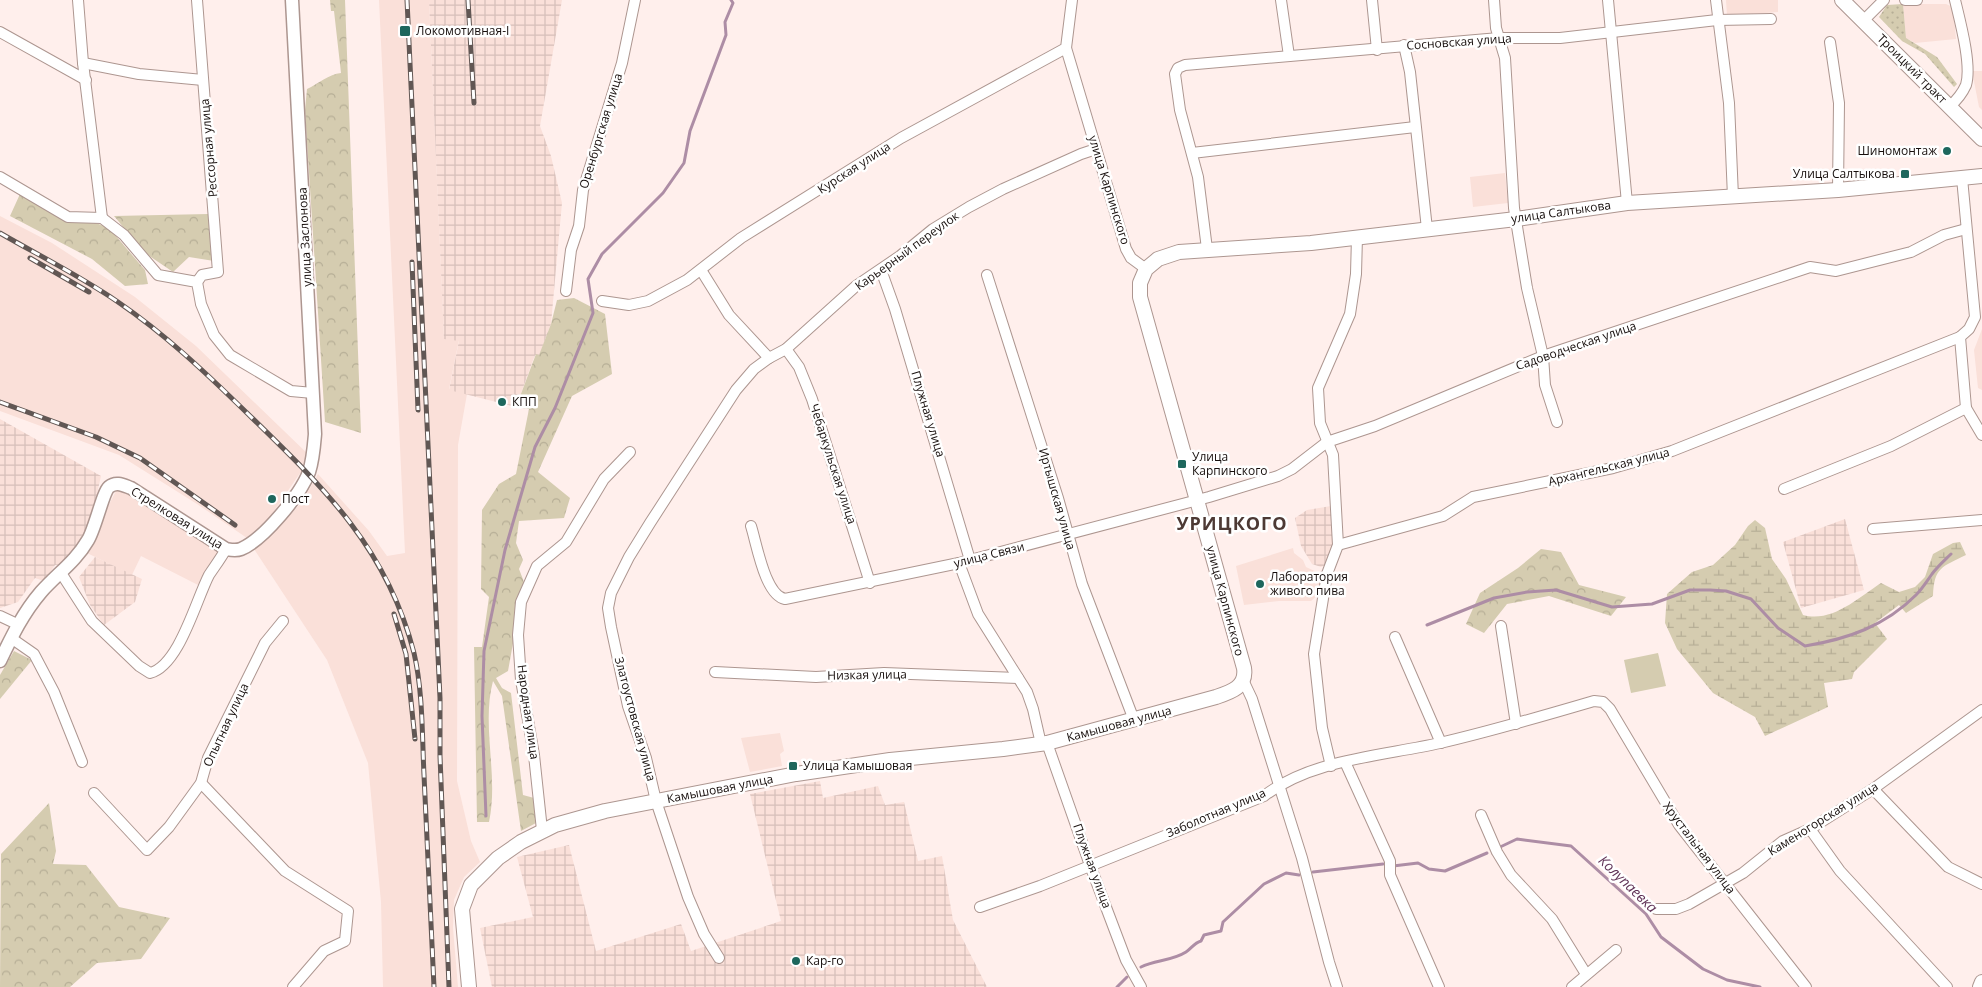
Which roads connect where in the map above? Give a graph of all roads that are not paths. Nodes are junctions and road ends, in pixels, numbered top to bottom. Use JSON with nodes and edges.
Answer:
{"nodes":[{"id":1,"x":78,"y":0,"type":"edge"},
{"id":2,"x":197,"y":0,"type":"edge"},
{"id":3,"x":292,"y":0,"type":"edge"},
{"id":4,"x":634,"y":0,"type":"edge"},
{"id":5,"x":1072,"y":0,"type":"edge"},
{"id":6,"x":1281,"y":0,"type":"edge"},
{"id":7,"x":1372,"y":0,"type":"edge"},
{"id":8,"x":1494,"y":0,"type":"edge"},
{"id":9,"x":1608,"y":0,"type":"edge"},
{"id":10,"x":1716,"y":0,"type":"edge"},
{"id":11,"x":1842,"y":0,"type":"edge"},
{"id":12,"x":1884,"y":0,"type":"edge"},
{"id":13,"x":1905,"y":0,"type":"edge"},
{"id":14,"x":1917,"y":0,"type":"edge"},
{"id":15,"x":1951,"y":0,"type":"edge"},
{"id":16,"x":1957,"y":0,"type":"edge"},
{"id":17,"x":1771,"y":19,"type":"dead end"},
{"id":18,"x":1717,"y":20,"type":"junction"},
{"id":19,"x":1863,"y":21,"type":"junction"},
{"id":20,"x":0,"y":32,"type":"edge"},
{"id":21,"x":1610,"y":32,"type":"junction"},
{"id":22,"x":1499,"y":38,"type":"junction"},
{"id":23,"x":1830,"y":42,"type":"dead end"},
{"id":24,"x":1404,"y":45,"type":"junction"},
{"id":25,"x":1066,"y":48,"type":"junction"},
{"id":26,"x":1377,"y":50,"type":"junction"},
{"id":27,"x":1289,"y":56,"type":"junction"},
{"id":28,"x":83,"y":63,"type":"junction"},
{"id":29,"x":86,"y":80,"type":"junction"},
{"id":30,"x":203,"y":80,"type":"junction"},
{"id":31,"x":1950,"y":106,"type":"junction"},
{"id":32,"x":1415,"y":127,"type":"junction"},
{"id":33,"x":1982,"y":139,"type":"edge"},
{"id":34,"x":1096,"y":149,"type":"junction"},
{"id":35,"x":1192,"y":153,"type":"junction"},
{"id":36,"x":1982,"y":176,"type":"edge"},
{"id":37,"x":0,"y":177,"type":"edge"},
{"id":38,"x":1962,"y":178,"type":"junction"},
{"id":39,"x":1838,"y":190,"type":"junction"},
{"id":40,"x":1733,"y":198,"type":"junction"},
{"id":41,"x":1627,"y":203,"type":"junction"},
{"id":42,"x":102,"y":218,"type":"junction"},
{"id":43,"x":1516,"y":219,"type":"junction"},
{"id":44,"x":1426,"y":229,"type":"junction"},
{"id":45,"x":1966,"y":229,"type":"junction"},
{"id":46,"x":1357,"y":237,"type":"junction"},
{"id":47,"x":1207,"y":248,"type":"junction"},
{"id":48,"x":1146,"y":269,"type":"junction"},
{"id":49,"x":700,"y":270,"type":"junction"},
{"id":50,"x":881,"y":270,"type":"junction"},
{"id":51,"x":987,"y":275,"type":"dead end"},
{"id":52,"x":197,"y":282,"type":"junction"},
{"id":53,"x":566,"y":291,"type":"dead end"},
{"id":54,"x":1977,"y":300,"type":"edge"},
{"id":55,"x":602,"y":301,"type":"dead end"},
{"id":56,"x":1960,"y":337,"type":"junction"},
{"id":57,"x":786,"y":349,"type":"junction"},
{"id":58,"x":1542,"y":356,"type":"junction"},
{"id":59,"x":769,"y":358,"type":"junction"},
{"id":60,"x":313,"y":393,"type":"junction"},
{"id":61,"x":1966,"y":408,"type":"junction"},
{"id":62,"x":1557,"y":422,"type":"dead end"},
{"id":63,"x":1982,"y":435,"type":"edge"},
{"id":64,"x":1327,"y":442,"type":"junction"},
{"id":65,"x":630,"y":452,"type":"dead end"},
{"id":66,"x":1784,"y":489,"type":"dead end"},
{"id":67,"x":1197,"y":500,"type":"junction"},
{"id":68,"x":1982,"y":520,"type":"edge"},
{"id":69,"x":751,"y":526,"type":"dead end"},
{"id":70,"x":1874,"y":529,"type":"dead end"},
{"id":71,"x":1067,"y":536,"type":"junction"},
{"id":72,"x":252,"y":542,"type":"joint"},
{"id":73,"x":1338,"y":544,"type":"junction"},
{"id":74,"x":226,"y":549,"type":"junction"},
{"id":75,"x":970,"y":560,"type":"junction"},
{"id":76,"x":959,"y":563,"type":"junction"},
{"id":77,"x":866,"y":566,"type":"junction"},
{"id":78,"x":61,"y":573,"type":"junction"},
{"id":79,"x":888,"y":578,"type":"junction"},
{"id":80,"x":870,"y":583,"type":"junction"},
{"id":81,"x":0,"y":616,"type":"edge"},
{"id":82,"x":283,"y":621,"type":"dead end"},
{"id":83,"x":17,"y":624,"type":"junction"},
{"id":84,"x":1501,"y":626,"type":"dead end"},
{"id":85,"x":1395,"y":637,"type":"dead end"},
{"id":86,"x":11,"y":638,"type":"junction"},
{"id":87,"x":0,"y":661,"type":"edge"},
{"id":88,"x":715,"y":672,"type":"dead end"},
{"id":89,"x":1018,"y":678,"type":"junction"},
{"id":90,"x":1244,"y":680,"type":"junction"},
{"id":91,"x":1603,"y":702,"type":"joint"},
{"id":92,"x":1982,"y":710,"type":"edge"},
{"id":93,"x":1134,"y":720,"type":"junction"},
{"id":94,"x":1516,"y":724,"type":"junction"},
{"id":95,"x":1044,"y":743,"type":"junction"},
{"id":96,"x":1440,"y":743,"type":"junction"},
{"id":97,"x":82,"y":762,"type":"dead end"},
{"id":98,"x":1346,"y":762,"type":"junction"},
{"id":99,"x":1331,"y":766,"type":"junction"},
{"id":100,"x":201,"y":783,"type":"junction"},
{"id":101,"x":1279,"y":784,"type":"junction"},
{"id":102,"x":1873,"y":789,"type":"junction"},
{"id":103,"x":94,"y":793,"type":"dead end"},
{"id":104,"x":656,"y":801,"type":"junction"},
{"id":105,"x":1481,"y":816,"type":"dead end"},
{"id":106,"x":1810,"y":829,"type":"junction"},
{"id":107,"x":542,"y":830,"type":"junction"},
{"id":108,"x":1090,"y":865,"type":"junction"},
{"id":109,"x":1726,"y":883,"type":"junction"},
{"id":110,"x":1982,"y":884,"type":"edge"},
{"id":111,"x":980,"y":907,"type":"dead end"},
{"id":112,"x":1656,"y":909,"type":"dead end"},
{"id":113,"x":1616,"y":950,"type":"dead end"},
{"id":114,"x":718,"y":958,"type":"dead end"},
{"id":115,"x":1586,"y":974,"type":"junction"},
{"id":116,"x":1982,"y":982,"type":"edge"},
{"id":117,"x":294,"y":987,"type":"edge"},
{"id":118,"x":469,"y":987,"type":"edge"},
{"id":119,"x":1141,"y":987,"type":"edge"},
{"id":120,"x":1337,"y":987,"type":"edge"},
{"id":121,"x":1439,"y":987,"type":"edge"},
{"id":122,"x":1572,"y":987,"type":"edge"},
{"id":123,"x":1806,"y":987,"type":"edge"},
{"id":124,"x":1947,"y":987,"type":"edge"},
{"id":125,"x":1980,"y":987,"type":"edge"}],
"edges":[{"from":1,"to":28,"type":"street"},
{"from":2,"to":30,"type":"street","name":"Рессорная улица"},
{"from":3,"to":60,"type":"street","name":"улица Заслонова"},
{"from":4,"to":53,"type":"street","name":"Оренбургская улица"},
{"from":5,"to":25,"type":"street"},
{"from":6,"to":27,"type":"street"},
{"from":7,"to":26,"type":"street"},
{"from":8,"to":22,"type":"street"},
{"from":9,"to":21,"type":"street"},
{"from":10,"to":18,"type":"street"},
{"from":11,"to":19,"type":"main road","name":"Троицкий тракт"},
{"from":12,"to":19,"type":"street"},
{"from":13,"to":14,"type":"street"},
{"from":15,"to":16,"type":"street"},
{"from":16,"to":31,"type":"street"},
{"from":17,"to":18,"type":"street","name":"Сосновская улица"},
{"from":18,"to":21,"type":"street","name":"Сосновская улица"},
{"from":18,"to":40,"type":"street"},
{"from":19,"to":31,"type":"main road","name":"Троицкий тракт"},
{"from":20,"to":29,"type":"street"},
{"from":21,"to":22,"type":"street","name":"Сосновская улица"},
{"from":21,"to":41,"type":"street"},
{"from":22,"to":24,"type":"street","name":"Сосновская улица"},
{"from":22,"to":43,"type":"street"},
{"from":23,"to":39,"type":"street"},
{"from":24,"to":26,"type":"street","name":"Сосновская улица"},
{"from":24,"to":32,"type":"street"},
{"from":25,"to":34,"type":"street","name":"улица Карпинского"},
{"from":25,"to":49,"type":"street","name":"Курская улица"},
{"from":26,"to":27,"type":"street","name":"Сосновская улица"},
{"from":27,"to":35,"type":"street","name":"Сосновская улица"},
{"from":28,"to":29,"type":"street"},
{"from":28,"to":30,"type":"street"},
{"from":29,"to":42,"type":"street"},
{"from":30,"to":52,"type":"street","name":"Рессорная улица"},
{"from":31,"to":33,"type":"main road","name":"Троицкий тракт"},
{"from":32,"to":35,"type":"street"},
{"from":32,"to":44,"type":"street"},
{"from":34,"to":48,"type":"street","name":"улица Карпинского"},
{"from":34,"to":50,"type":"street","name":"Карьерный переулок"},
{"from":35,"to":47,"type":"street"},
{"from":36,"to":38,"type":"main road","name":"улица Салтыкова"},
{"from":37,"to":42,"type":"street"},
{"from":38,"to":39,"type":"main road","name":"улица Салтыкова"},
{"from":38,"to":45,"type":"street"},
{"from":39,"to":40,"type":"main road","name":"улица Салтыкова"},
{"from":40,"to":41,"type":"main road","name":"улица Салтыкова"},
{"from":41,"to":43,"type":"main road","name":"улица Салтыкова"},
{"from":42,"to":52,"type":"street"},
{"from":43,"to":44,"type":"main road","name":"улица Салтыкова"},
{"from":43,"to":58,"type":"street"},
{"from":44,"to":46,"type":"main road","name":"улица Салтыкова"},
{"from":45,"to":54,"type":"street"},
{"from":45,"to":58,"type":"street","name":"Садоводческая улица"},
{"from":46,"to":47,"type":"main road","name":"улица Салтыкова"},
{"from":46,"to":64,"type":"street"},
{"from":47,"to":48,"type":"main road","name":"улица Салтыкова"},
{"from":48,"to":67,"type":"main road","name":"улица Карпинского"},
{"from":49,"to":55,"type":"street","name":"Курская улица"},
{"from":49,"to":59,"type":"street"},
{"from":50,"to":57,"type":"street","name":"Карьерный переулок"},
{"from":50,"to":75,"type":"street","name":"Плужная улица"},
{"from":51,"to":71,"type":"street","name":"Иртышская улица"},
{"from":52,"to":60,"type":"street"},
{"from":54,"to":56,"type":"street"},
{"from":56,"to":61,"type":"street"},
{"from":56,"to":73,"type":"street","name":"Архангельская улица"},
{"from":57,"to":59,"type":"street","name":"Златоустовская улица"},
{"from":57,"to":77,"type":"street","name":"Чебаркульская улица"},
{"from":58,"to":62,"type":"street"},
{"from":58,"to":64,"type":"street","name":"Садоводческая улица"},
{"from":59,"to":104,"type":"street","name":"Златоустовская улица"},
{"from":60,"to":72,"type":"street","name":"улица Заслонова"},
{"from":61,"to":63,"type":"street"},
{"from":61,"to":66,"type":"street"},
{"from":64,"to":67,"type":"street","name":"Садоводческая улица"},
{"from":64,"to":73,"type":"street"},
{"from":65,"to":107,"type":"street","name":"Народная улица"},
{"from":67,"to":71,"type":"street","name":"улица Связи"},
{"from":67,"to":90,"type":"main road","name":"улица Карпинского"},
{"from":68,"to":70,"type":"street"},
{"from":69,"to":80,"type":"street","name":"улица Связи"},
{"from":71,"to":75,"type":"street","name":"улица Связи"},
{"from":71,"to":93,"type":"street","name":"Иртышская улица"},
{"from":72,"to":74,"type":"street","name":"Стрелковая улица"},
{"from":73,"to":99,"type":"street"},
{"from":74,"to":78,"type":"street","name":"Стрелковая улица"},
{"from":74,"to":78,"type":"street","name":"Стрелковая улица"},
{"from":75,"to":76,"type":"street","name":"улица Связи"},
{"from":76,"to":79,"type":"street","name":"улица Связи"},
{"from":76,"to":89,"type":"street","name":"Плужная улица"},
{"from":77,"to":79,"type":"street"},
{"from":77,"to":80,"type":"street","name":"Чебаркульская улица"},
{"from":78,"to":83,"type":"street","name":"Стрелковая улица"},
{"from":79,"to":80,"type":"street","name":"улица Связи"},
{"from":81,"to":83,"type":"street"},
{"from":82,"to":100,"type":"street","name":"Опытная улица"},
{"from":83,"to":86,"type":"street","name":"Стрелковая улица"},
{"from":84,"to":94,"type":"street"},
{"from":85,"to":96,"type":"street"},
{"from":86,"to":87,"type":"street","name":"Стрелковая улица"},
{"from":86,"to":97,"type":"street"},
{"from":88,"to":89,"type":"street","name":"Низкая улица"},
{"from":89,"to":95,"type":"street","name":"Плужная улица"},
{"from":90,"to":93,"type":"main road","name":"Камышовая улица"},
{"from":90,"to":101,"type":"street","name":"улица Карпинского"},
{"from":91,"to":94,"type":"street","name":"Заболотная улица"},
{"from":91,"to":109,"type":"street","name":"Хрустальная улица"},
{"from":92,"to":102,"type":"street","name":"Каменогорская улица"},
{"from":93,"to":95,"type":"main road","name":"Камышовая улица"},
{"from":94,"to":96,"type":"street","name":"Заболотная улица"},
{"from":95,"to":104,"type":"main road","name":"Камышовая улица"},
{"from":95,"to":108,"type":"street","name":"Плужная улица"},
{"from":96,"to":98,"type":"street","name":"Заболотная улица"},
{"from":98,"to":99,"type":"street","name":"Заболотная улица"},
{"from":98,"to":121,"type":"street"},
{"from":99,"to":101,"type":"street","name":"Заболотная улица"},
{"from":100,"to":103,"type":"street","name":"Опытная улица"},
{"from":100,"to":117,"type":"street"},
{"from":101,"to":108,"type":"street","name":"Заболотная улица"},
{"from":101,"to":120,"type":"street","name":"улица Карпинского"},
{"from":102,"to":106,"type":"street","name":"Каменогорская улица"},
{"from":102,"to":110,"type":"street"},
{"from":104,"to":107,"type":"main road","name":"Камышовая улица"},
{"from":104,"to":114,"type":"street","name":"Златоустовская улица"},
{"from":105,"to":115,"type":"street"},
{"from":106,"to":109,"type":"street","name":"Каменогорская улица"},
{"from":106,"to":124,"type":"street"},
{"from":107,"to":118,"type":"main road","name":"Камышовая улица"},
{"from":108,"to":111,"type":"street","name":"Заболотная улица"},
{"from":108,"to":119,"type":"street","name":"Плужная улица"},
{"from":109,"to":112,"type":"street","name":"Каменогорская улица"},
{"from":109,"to":123,"type":"street","name":"Хрустальная улица"},
{"from":113,"to":115,"type":"street"},
{"from":115,"to":122,"type":"street"},
{"from":116,"to":125,"type":"main road"}]}
